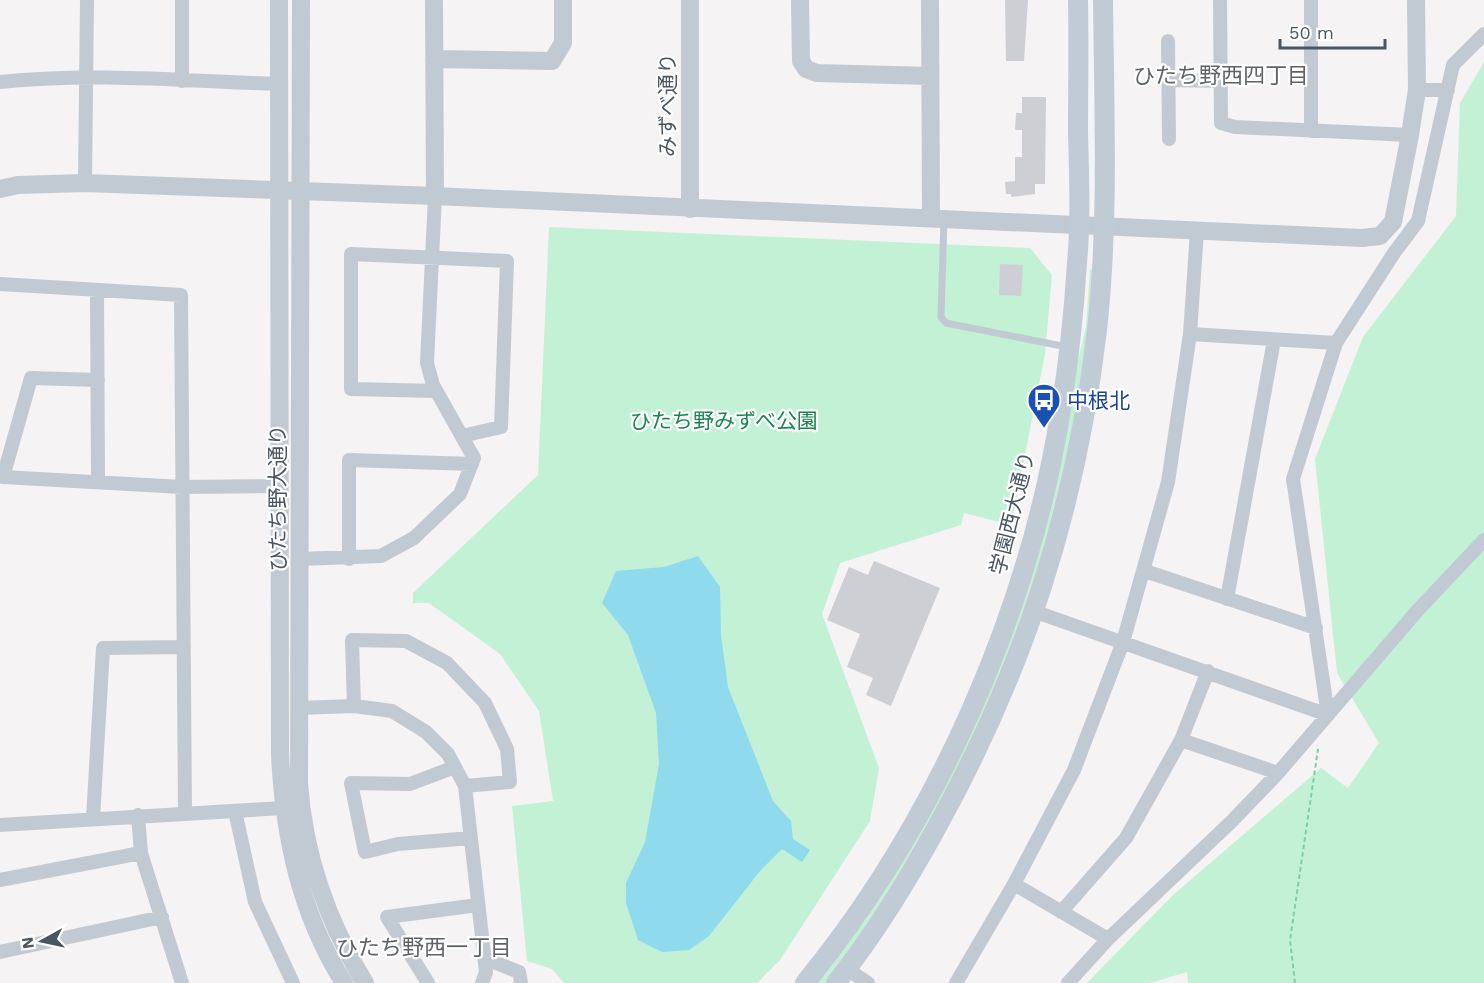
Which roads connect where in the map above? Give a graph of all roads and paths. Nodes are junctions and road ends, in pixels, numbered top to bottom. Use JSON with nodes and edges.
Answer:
{"nodes":[{"id":1,"x":87,"y":0,"type":"edge"},
{"id":2,"x":183,"y":0,"type":"edge"},
{"id":3,"x":279,"y":0,"type":"edge"},
{"id":4,"x":301,"y":0,"type":"edge"},
{"id":5,"x":434,"y":0,"type":"edge"},
{"id":6,"x":563,"y":0,"type":"edge"},
{"id":7,"x":690,"y":0,"type":"edge"},
{"id":8,"x":800,"y":0,"type":"edge"},
{"id":9,"x":930,"y":0,"type":"edge"},
{"id":10,"x":1070,"y":0,"type":"edge"},
{"id":11,"x":1078,"y":0,"type":"edge"},
{"id":12,"x":1220,"y":0,"type":"edge"},
{"id":13,"x":1311,"y":0,"type":"edge"},
{"id":14,"x":1416,"y":0,"type":"edge"},
{"id":15,"x":1104,"y":4,"type":"edge"},
{"id":16,"x":1484,"y":34,"type":"edge"},
{"id":17,"x":1168,"y":41,"type":"dead end"},
{"id":18,"x":434,"y":59,"type":"junction"},
{"id":19,"x":1079,"y":63,"type":"junction"},
{"id":20,"x":930,"y":76,"type":"junction"},
{"id":21,"x":87,"y":78,"type":"junction"},
{"id":22,"x":1168,"y":80,"type":"junction"},
{"id":23,"x":182,"y":81,"type":"junction"},
{"id":24,"x":1221,"y":81,"type":"junction"},
{"id":25,"x":0,"y":82,"type":"edge"},
{"id":26,"x":278,"y":84,"type":"junction"},
{"id":27,"x":1417,"y":90,"type":"junction"},
{"id":28,"x":1448,"y":90,"type":"junction"},
{"id":29,"x":1311,"y":131,"type":"junction"},
{"id":30,"x":1410,"y":135,"type":"junction"},
{"id":31,"x":1169,"y":139,"type":"dead end"},
{"id":32,"x":85,"y":183,"type":"junction"},
{"id":33,"x":0,"y":189,"type":"edge"},
{"id":34,"x":278,"y":191,"type":"junction"},
{"id":35,"x":302,"y":192,"type":"junction"},
{"id":36,"x":435,"y":196,"type":"junction"},
{"id":37,"x":690,"y":209,"type":"junction"},
{"id":38,"x":937,"y":218,"type":"junction"},
{"id":39,"x":1079,"y":225,"type":"junction"},
{"id":40,"x":1102,"y":226,"type":"junction"},
{"id":41,"x":1197,"y":231,"type":"junction"},
{"id":42,"x":432,"y":258,"type":"junction"},
{"id":43,"x":0,"y":284,"type":"edge"},
{"id":44,"x":97,"y":290,"type":"junction"},
{"id":45,"x":1190,"y":334,"type":"junction"},
{"id":46,"x":1274,"y":339,"type":"junction"},
{"id":47,"x":1336,"y":343,"type":"junction"},
{"id":48,"x":1070,"y":347,"type":"junction"},
{"id":49,"x":98,"y":380,"type":"junction"},
{"id":50,"x":436,"y":391,"type":"junction"},
{"id":51,"x":462,"y":436,"type":"junction"},
{"id":52,"x":472,"y":464,"type":"junction"},
{"id":53,"x":98,"y":483,"type":"junction"},
{"id":54,"x":281,"y":486,"type":"junction"},
{"id":55,"x":182,"y":487,"type":"junction"},
{"id":56,"x":1484,"y":540,"type":"edge"},
{"id":57,"x":299,"y":559,"type":"junction"},
{"id":58,"x":349,"y":559,"type":"junction"},
{"id":59,"x":1145,"y":572,"type":"junction"},
{"id":60,"x":1227,"y":599,"type":"junction"},
{"id":61,"x":1036,"y":612,"type":"junction"},
{"id":62,"x":1316,"y":628,"type":"junction"},
{"id":63,"x":1123,"y":642,"type":"junction"},
{"id":64,"x":184,"y":647,"type":"junction"},
{"id":65,"x":1208,"y":671,"type":"junction"},
{"id":66,"x":354,"y":706,"type":"junction"},
{"id":67,"x":298,"y":708,"type":"junction"},
{"id":68,"x":1325,"y":719,"type":"junction"},
{"id":69,"x":1181,"y":740,"type":"junction"},
{"id":70,"x":455,"y":767,"type":"junction"},
{"id":71,"x":1278,"y":773,"type":"junction"},
{"id":72,"x":465,"y":786,"type":"junction"},
{"id":73,"x":283,"y":808,"type":"junction"},
{"id":74,"x":235,"y":811,"type":"junction"},
{"id":75,"x":185,"y":813,"type":"junction"},
{"id":76,"x":138,"y":815,"type":"junction"},
{"id":77,"x":93,"y":818,"type":"junction"},
{"id":78,"x":0,"y":825,"type":"edge"},
{"id":79,"x":471,"y":838,"type":"junction"},
{"id":80,"x":141,"y":853,"type":"junction"},
{"id":81,"x":0,"y":880,"type":"edge"},
{"id":82,"x":1014,"y":884,"type":"junction"},
{"id":83,"x":478,"y":905,"type":"junction"},
{"id":84,"x":1061,"y":912,"type":"junction"},
{"id":85,"x":162,"y":917,"type":"junction"},
{"id":86,"x":1108,"y":939,"type":"junction"},
{"id":87,"x":0,"y":952,"type":"edge"},
{"id":88,"x":484,"y":958,"type":"junction"},
{"id":89,"x":842,"y":976,"type":"edge"},
{"id":90,"x":182,"y":983,"type":"edge"},
{"id":91,"x":292,"y":983,"type":"edge"},
{"id":92,"x":344,"y":983,"type":"edge"},
{"id":93,"x":365,"y":983,"type":"edge"},
{"id":94,"x":428,"y":983,"type":"edge"},
{"id":95,"x":483,"y":983,"type":"edge"},
{"id":96,"x":521,"y":983,"type":"edge"},
{"id":97,"x":805,"y":983,"type":"edge"},
{"id":98,"x":868,"y":983,"type":"edge"},
{"id":99,"x":956,"y":983,"type":"edge"},
{"id":100,"x":1068,"y":983,"type":"edge"},
{"id":101,"x":1295,"y":983,"type":"edge"}],
"edges":[{"from":1,"to":21,"type":"street"},
{"from":2,"to":23,"type":"street"},
{"from":3,"to":26,"type":"street","name":"ひたち野大通り"},
{"from":4,"to":35,"type":"street","name":"ひたち野大通り"},
{"from":5,"to":18,"type":"street"},
{"from":6,"to":18,"type":"street"},
{"from":7,"to":37,"type":"street","name":"みずべ通り"},
{"from":8,"to":20,"type":"street"},
{"from":9,"to":20,"type":"street"},
{"from":10,"to":19,"type":"main road"},
{"from":11,"to":19,"type":"main road","name":"学園西大通り"},
{"from":12,"to":24,"type":"street"},
{"from":13,"to":29,"type":"street"},
{"from":14,"to":27,"type":"street"},
{"from":15,"to":40,"type":"main road"},
{"from":16,"to":28,"type":"street"},
{"from":17,"to":22,"type":"street"},
{"from":18,"to":36,"type":"street"},
{"from":19,"to":39,"type":"main road","name":"学園西大通り"},
{"from":20,"to":38,"type":"street"},
{"from":21,"to":23,"type":"street"},
{"from":21,"to":25,"type":"street"},
{"from":21,"to":32,"type":"street"},
{"from":22,"to":24,"type":"street"},
{"from":22,"to":31,"type":"street"},
{"from":23,"to":26,"type":"street"},
{"from":24,"to":29,"type":"street"},
{"from":26,"to":34,"type":"street","name":"ひたち野大通り"},
{"from":27,"to":28,"type":"street"},
{"from":27,"to":30,"type":"street"},
{"from":28,"to":47,"type":"street"},
{"from":29,"to":30,"type":"street"},
{"from":30,"to":41,"type":"street"},
{"from":32,"to":33,"type":"street"},
{"from":32,"to":34,"type":"street"},
{"from":34,"to":35,"type":"street"},
{"from":34,"to":54,"type":"street","name":"ひたち野大通り"},
{"from":35,"to":36,"type":"street"},
{"from":35,"to":57,"type":"street","name":"ひたち野大通り"},
{"from":36,"to":37,"type":"street"},
{"from":36,"to":42,"type":"street"},
{"from":37,"to":38,"type":"street"},
{"from":38,"to":39,"type":"street"},
{"from":38,"to":48,"type":"lane"},
{"from":39,"to":40,"type":"street"},
{"from":39,"to":48,"type":"main road","name":"学園西大通り"},
{"from":40,"to":41,"type":"street"},
{"from":40,"to":61,"type":"main road"},
{"from":41,"to":45,"type":"street"},
{"from":42,"to":50,"type":"street"},
{"from":42,"to":50,"type":"street"},
{"from":42,"to":51,"type":"street"},
{"from":43,"to":44,"type":"street"},
{"from":44,"to":49,"type":"street"},
{"from":44,"to":55,"type":"street"},
{"from":45,"to":46,"type":"street"},
{"from":45,"to":59,"type":"street"},
{"from":46,"to":47,"type":"street"},
{"from":46,"to":60,"type":"street"},
{"from":47,"to":62,"type":"street"},
{"from":48,"to":97,"type":"main road","name":"学園西大通り"},
{"from":49,"to":53,"type":"street"},
{"from":49,"to":53,"type":"street"},
{"from":50,"to":51,"type":"street"},
{"from":51,"to":52,"type":"street"},
{"from":52,"to":58,"type":"street"},
{"from":52,"to":58,"type":"street"},
{"from":53,"to":55,"type":"street"},
{"from":54,"to":55,"type":"street"},
{"from":54,"to":73,"type":"street","name":"ひたち野大通り"},
{"from":55,"to":64,"type":"street"},
{"from":56,"to":68,"type":"street"},
{"from":57,"to":58,"type":"street"},
{"from":57,"to":67,"type":"street","name":"ひたち野大通り"},
{"from":59,"to":60,"type":"street"},
{"from":59,"to":63,"type":"street"},
{"from":60,"to":62,"type":"street"},
{"from":61,"to":63,"type":"street"},
{"from":61,"to":89,"type":"main road"},
{"from":62,"to":68,"type":"street"},
{"from":63,"to":65,"type":"street"},
{"from":63,"to":82,"type":"street"},
{"from":64,"to":75,"type":"street"},
{"from":64,"to":77,"type":"street"},
{"from":65,"to":68,"type":"street"},
{"from":65,"to":69,"type":"street"},
{"from":66,"to":67,"type":"street"},
{"from":66,"to":70,"type":"street"},
{"from":66,"to":72,"type":"street"},
{"from":67,"to":93,"type":"street","name":"ひたち野大通り"},
{"from":68,"to":71,"type":"street"},
{"from":68,"to":101,"type":"path"},
{"from":69,"to":71,"type":"street"},
{"from":69,"to":84,"type":"street"},
{"from":70,"to":72,"type":"street"},
{"from":70,"to":79,"type":"street"},
{"from":71,"to":86,"type":"street"},
{"from":72,"to":79,"type":"street"},
{"from":73,"to":74,"type":"street"},
{"from":73,"to":92,"type":"street","name":"ひたち野大通り"},
{"from":74,"to":75,"type":"street"},
{"from":74,"to":91,"type":"street"},
{"from":75,"to":76,"type":"street"},
{"from":76,"to":77,"type":"street"},
{"from":76,"to":80,"type":"street"},
{"from":77,"to":78,"type":"street"},
{"from":79,"to":83,"type":"street"},
{"from":80,"to":81,"type":"street"},
{"from":80,"to":85,"type":"street"},
{"from":82,"to":84,"type":"street"},
{"from":82,"to":99,"type":"street"},
{"from":83,"to":88,"type":"street"},
{"from":83,"to":94,"type":"street"},
{"from":84,"to":86,"type":"street"},
{"from":85,"to":87,"type":"street"},
{"from":85,"to":90,"type":"street"},
{"from":86,"to":100,"type":"street"},
{"from":88,"to":95,"type":"street"},
{"from":88,"to":96,"type":"street"},
{"from":89,"to":98,"type":"street"}]}
